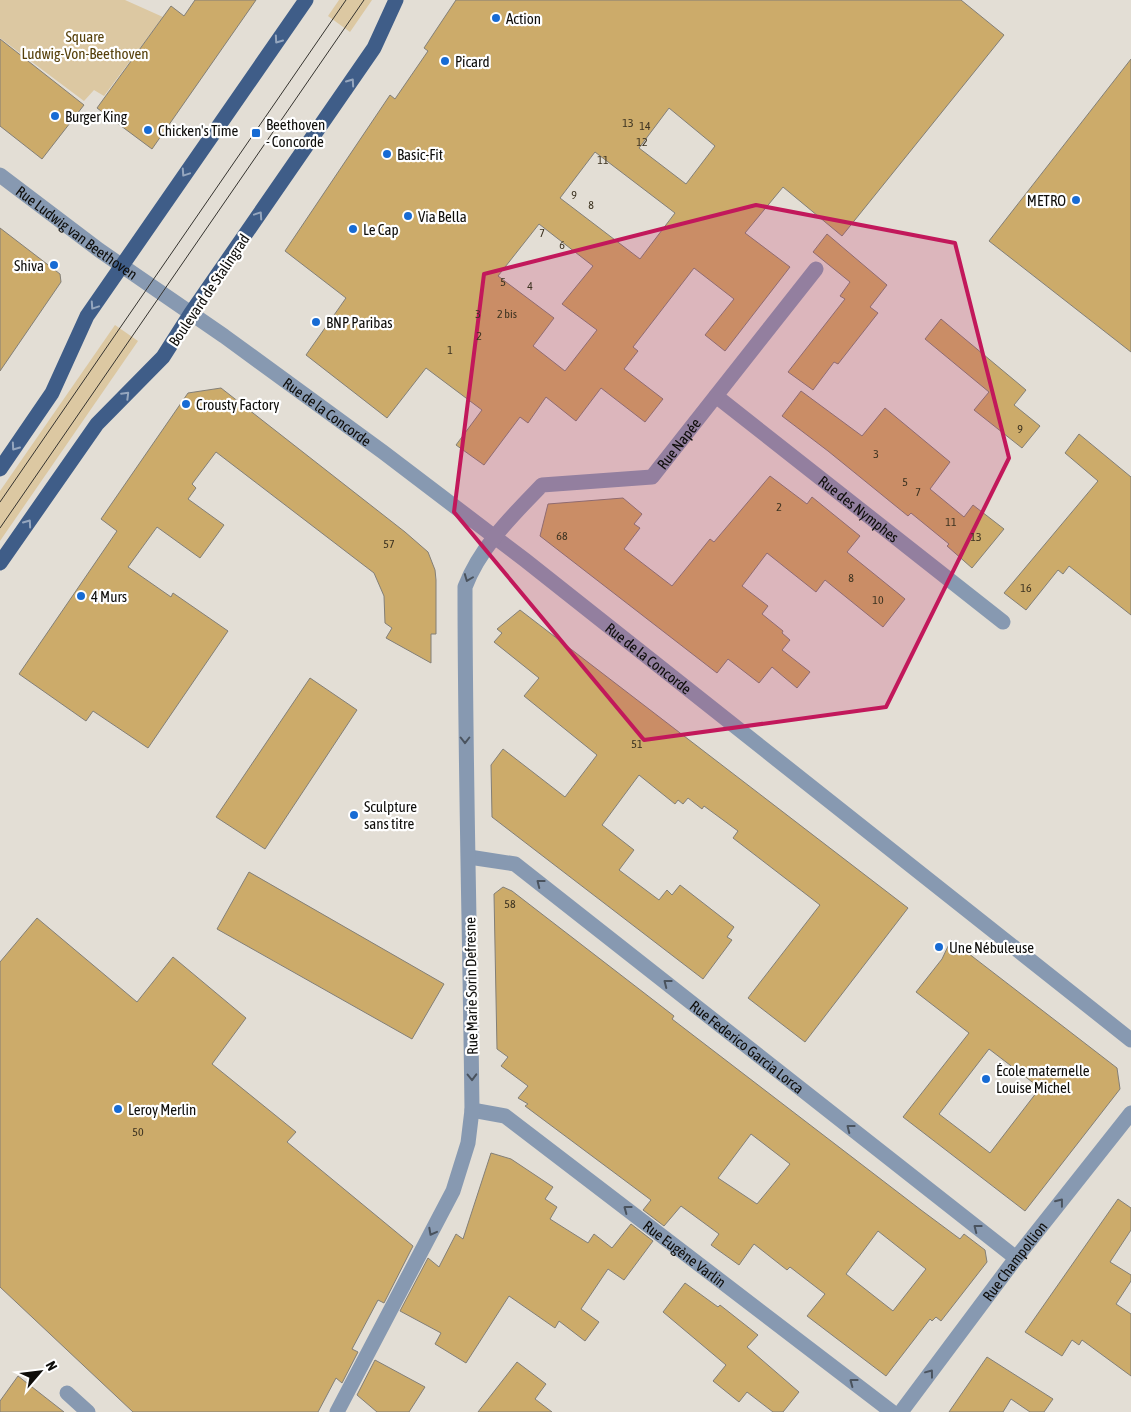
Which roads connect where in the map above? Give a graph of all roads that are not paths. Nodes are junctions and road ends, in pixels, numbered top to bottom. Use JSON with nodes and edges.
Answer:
{"nodes":[{"id":1,"x":306,"y":0,"type":"edge"},
{"id":2,"x":396,"y":0,"type":"edge"},
{"id":3,"x":0,"y":175,"type":"edge"},
{"id":4,"x":121,"y":265,"type":"junction"},
{"id":5,"x":816,"y":269,"type":"dead end"},
{"id":6,"x":156,"y":288,"type":"joint"},
{"id":7,"x":191,"y":313,"type":"junction"},
{"id":8,"x":716,"y":396,"type":"junction"},
{"id":9,"x":0,"y":469,"type":"edge"},
{"id":10,"x":494,"y":537,"type":"junction"},
{"id":11,"x":0,"y":563,"type":"edge"},
{"id":12,"x":1003,"y":622,"type":"dead end"},
{"id":13,"x":469,"y":857,"type":"junction"},
{"id":14,"x":1131,"y":1040,"type":"edge"},
{"id":15,"x":472,"y":1110,"type":"junction"},
{"id":16,"x":1131,"y":1112,"type":"edge"},
{"id":17,"x":1016,"y":1258,"type":"junction"},
{"id":18,"x":67,"y":1393,"type":"dead end"},
{"id":19,"x":88,"y":1412,"type":"edge"},
{"id":20,"x":337,"y":1412,"type":"edge"},
{"id":21,"x":892,"y":1412,"type":"edge"},
{"id":22,"x":901,"y":1412,"type":"edge"}],
"edges":[{"from":1,"to":4,"type":"main road","one_way":true},
{"from":7,"to":2,"type":"main road","name":"Boulevard de Stalingrad","one_way":true},
{"from":3,"to":4,"type":"street","name":"Rue Ludwig van Beethoven"},
{"from":4,"to":6,"type":"street","name":"Rue Ludwig van Beethoven"},
{"from":4,"to":9,"type":"main road","one_way":true},
{"from":5,"to":8,"type":"street","name":"Rue Napée"},
{"from":6,"to":7,"type":"street","name":"Rue de la Concorde"},
{"from":7,"to":10,"type":"street","name":"Rue de la Concorde"},
{"from":11,"to":7,"type":"main road","name":"Boulevard de Stalingrad","one_way":true},
{"from":8,"to":10,"type":"street","name":"Rue Napée"},
{"from":8,"to":12,"type":"street","name":"Rue des Nymphes"},
{"from":10,"to":13,"type":"street","name":"Rue Marie Sorin Defresne","one_way":true},
{"from":10,"to":14,"type":"street","name":"Rue de la Concorde"},
{"from":13,"to":15,"type":"street","name":"Rue Marie Sorin Defresne","one_way":true},
{"from":17,"to":13,"type":"street","name":"Rue Federico Garcia Lorca","one_way":true},
{"from":15,"to":20,"type":"street","name":"Rue Marie Sorin Defresne","one_way":true},
{"from":21,"to":15,"type":"street","name":"Rue Eugène Varlin","one_way":true},
{"from":17,"to":16,"type":"street","name":"Rue Champollion","one_way":true},
{"from":22,"to":17,"type":"street","name":"Rue Champollion","one_way":true},
{"from":18,"to":19,"type":"street"}]}
